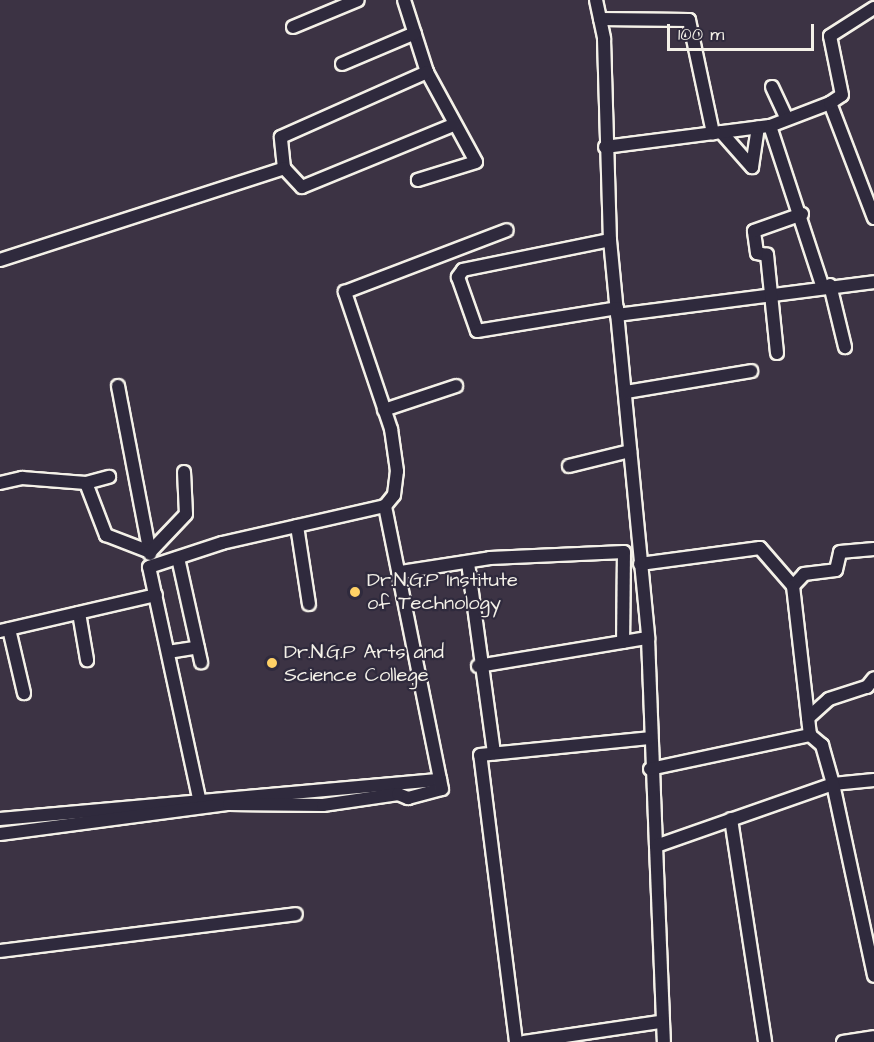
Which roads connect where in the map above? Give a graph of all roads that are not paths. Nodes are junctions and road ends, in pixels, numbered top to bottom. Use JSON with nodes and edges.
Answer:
{"nodes":[{"id":1,"x":358,"y":0,"type":"edge"},
{"id":2,"x":404,"y":0,"type":"edge"},
{"id":3,"x":596,"y":0,"type":"edge"},
{"id":4,"x":874,"y":4,"type":"edge"},
{"id":5,"x":600,"y":19,"type":"junction"},
{"id":6,"x":293,"y":27,"type":"dead end"},
{"id":7,"x":415,"y":33,"type":"junction"},
{"id":8,"x":342,"y":64,"type":"dead end"},
{"id":9,"x":428,"y":72,"type":"junction"},
{"id":10,"x":772,"y":87,"type":"dead end"},
{"id":11,"x":830,"y":103,"type":"junction"},
{"id":12,"x":785,"y":115,"type":"junction"},
{"id":13,"x":453,"y":125,"type":"junction"},
{"id":14,"x":764,"y":126,"type":"junction"},
{"id":15,"x":717,"y":133,"type":"junction"},
{"id":16,"x":605,"y":147,"type":"junction"},
{"id":17,"x":285,"y":168,"type":"junction"},
{"id":18,"x":418,"y":180,"type":"dead end"},
{"id":19,"x":802,"y":214,"type":"junction"},
{"id":20,"x":874,"y":218,"type":"edge"},
{"id":21,"x":507,"y":230,"type":"dead end"},
{"id":22,"x":610,"y":240,"type":"junction"},
{"id":23,"x":0,"y":260,"type":"edge"},
{"id":24,"x":874,"y":282,"type":"edge"},
{"id":25,"x":826,"y":285,"type":"junction"},
{"id":26,"x":771,"y":293,"type":"junction"},
{"id":27,"x":617,"y":312,"type":"junction"},
{"id":28,"x":845,"y":347,"type":"dead end"},
{"id":29,"x":777,"y":353,"type":"dead end"},
{"id":30,"x":751,"y":372,"type":"dead end"},
{"id":31,"x":118,"y":386,"type":"dead end"},
{"id":32,"x":456,"y":386,"type":"dead end"},
{"id":33,"x":626,"y":392,"type":"junction"},
{"id":34,"x":384,"y":410,"type":"junction"},
{"id":35,"x":630,"y":451,"type":"junction"},
{"id":36,"x":568,"y":466,"type":"dead end"},
{"id":37,"x":184,"y":472,"type":"dead end"},
{"id":38,"x":109,"y":477,"type":"dead end"},
{"id":39,"x":0,"y":483,"type":"edge"},
{"id":40,"x":86,"y":483,"type":"junction"},
{"id":41,"x":385,"y":506,"type":"junction"},
{"id":42,"x":297,"y":526,"type":"junction"},
{"id":43,"x":150,"y":552,"type":"junction"},
{"id":44,"x":873,"y":553,"type":"edge"},
{"id":45,"x":178,"y":558,"type":"junction"},
{"id":46,"x":468,"y":564,"type":"junction"},
{"id":47,"x":640,"y":564,"type":"junction"},
{"id":48,"x":150,"y":567,"type":"junction"},
{"id":49,"x":401,"y":572,"type":"junction"},
{"id":50,"x":793,"y":586,"type":"junction"},
{"id":51,"x":156,"y":595,"type":"junction"},
{"id":52,"x":309,"y":604,"type":"dead end"},
{"id":53,"x":79,"y":613,"type":"junction"},
{"id":54,"x":5,"y":630,"type":"edge"},
{"id":55,"x":648,"y":638,"type":"junction"},
{"id":56,"x":623,"y":642,"type":"junction"},
{"id":57,"x":198,"y":647,"type":"junction"},
{"id":58,"x":168,"y":652,"type":"junction"},
{"id":59,"x":87,"y":660,"type":"dead end"},
{"id":60,"x":201,"y":662,"type":"dead end"},
{"id":61,"x":478,"y":666,"type":"junction"},
{"id":62,"x":874,"y":678,"type":"edge"},
{"id":63,"x":24,"y":693,"type":"dead end"},
{"id":64,"x":808,"y":718,"type":"junction"},
{"id":65,"x":810,"y":735,"type":"junction"},
{"id":66,"x":649,"y":738,"type":"junction"},
{"id":67,"x":494,"y":753,"type":"junction"},
{"id":68,"x":650,"y":769,"type":"junction"},
{"id":69,"x":440,"y":780,"type":"junction"},
{"id":70,"x":874,"y":780,"type":"edge"},
{"id":71,"x":833,"y":784,"type":"junction"},
{"id":72,"x":199,"y":798,"type":"junction"},
{"id":73,"x":0,"y":819,"type":"edge"},
{"id":74,"x":731,"y":819,"type":"junction"},
{"id":75,"x":0,"y":834,"type":"edge"},
{"id":76,"x":656,"y":846,"type":"junction"},
{"id":77,"x":296,"y":914,"type":"dead end"},
{"id":78,"x":0,"y":951,"type":"edge"},
{"id":79,"x":874,"y":976,"type":"edge"},
{"id":80,"x":660,"y":1022,"type":"junction"},
{"id":81,"x":874,"y":1037,"type":"edge"},
{"id":82,"x":516,"y":1042,"type":"edge"},
{"id":83,"x":524,"y":1042,"type":"edge"},
{"id":84,"x":664,"y":1042,"type":"edge"},
{"id":85,"x":765,"y":1042,"type":"edge"},
{"id":86,"x":843,"y":1042,"type":"edge"}],
"edges":[{"from":1,"to":6,"type":"street"},
{"from":2,"to":7,"type":"street"},
{"from":3,"to":5,"type":"street"},
{"from":4,"to":11,"type":"street"},
{"from":5,"to":15,"type":"street"},
{"from":5,"to":16,"type":"street"},
{"from":7,"to":8,"type":"street"},
{"from":7,"to":9,"type":"street"},
{"from":9,"to":13,"type":"street"},
{"from":9,"to":17,"type":"street"},
{"from":10,"to":12,"type":"street"},
{"from":11,"to":12,"type":"street"},
{"from":11,"to":20,"type":"street"},
{"from":12,"to":14,"type":"street"},
{"from":13,"to":17,"type":"street"},
{"from":13,"to":18,"type":"street"},
{"from":14,"to":15,"type":"street"},
{"from":14,"to":15,"type":"street"},
{"from":14,"to":19,"type":"street"},
{"from":15,"to":16,"type":"street"},
{"from":16,"to":22,"type":"street"},
{"from":17,"to":23,"type":"street"},
{"from":19,"to":25,"type":"street"},
{"from":19,"to":26,"type":"street"},
{"from":21,"to":34,"type":"street"},
{"from":22,"to":27,"type":"street"},
{"from":22,"to":27,"type":"street"},
{"from":24,"to":25,"type":"street"},
{"from":25,"to":26,"type":"street"},
{"from":25,"to":28,"type":"street"},
{"from":26,"to":27,"type":"street"},
{"from":26,"to":29,"type":"street"},
{"from":27,"to":33,"type":"street"},
{"from":30,"to":33,"type":"street"},
{"from":31,"to":43,"type":"street"},
{"from":32,"to":34,"type":"street"},
{"from":33,"to":35,"type":"street"},
{"from":34,"to":41,"type":"street"},
{"from":35,"to":36,"type":"street"},
{"from":35,"to":47,"type":"street"},
{"from":37,"to":43,"type":"street"},
{"from":38,"to":40,"type":"street"},
{"from":39,"to":40,"type":"street"},
{"from":40,"to":43,"type":"street"},
{"from":41,"to":42,"type":"street"},
{"from":41,"to":49,"type":"street"},
{"from":42,"to":45,"type":"street"},
{"from":42,"to":52,"type":"street"},
{"from":43,"to":48,"type":"street"},
{"from":44,"to":50,"type":"street"},
{"from":45,"to":48,"type":"street"},
{"from":45,"to":57,"type":"street"},
{"from":46,"to":49,"type":"street"},
{"from":46,"to":56,"type":"street"},
{"from":46,"to":61,"type":"street"},
{"from":47,"to":50,"type":"street"},
{"from":47,"to":55,"type":"street"},
{"from":48,"to":51,"type":"street"},
{"from":49,"to":69,"type":"street"},
{"from":50,"to":64,"type":"street"},
{"from":51,"to":53,"type":"street"},
{"from":51,"to":58,"type":"street"},
{"from":53,"to":54,"type":"street"},
{"from":53,"to":59,"type":"street"},
{"from":54,"to":63,"type":"street"},
{"from":55,"to":56,"type":"street"},
{"from":55,"to":66,"type":"street"},
{"from":56,"to":61,"type":"street"},
{"from":57,"to":58,"type":"street"},
{"from":57,"to":60,"type":"street"},
{"from":58,"to":72,"type":"street"},
{"from":61,"to":67,"type":"street"},
{"from":62,"to":64,"type":"street"},
{"from":64,"to":65,"type":"street"},
{"from":65,"to":68,"type":"street"},
{"from":65,"to":71,"type":"street"},
{"from":66,"to":67,"type":"street"},
{"from":66,"to":68,"type":"street"},
{"from":67,"to":82,"type":"street"},
{"from":68,"to":76,"type":"street"},
{"from":69,"to":72,"type":"street"},
{"from":69,"to":75,"type":"street"},
{"from":70,"to":71,"type":"street"},
{"from":71,"to":74,"type":"street"},
{"from":71,"to":79,"type":"street"},
{"from":72,"to":73,"type":"street"},
{"from":74,"to":76,"type":"street"},
{"from":74,"to":85,"type":"street"},
{"from":76,"to":80,"type":"street"},
{"from":77,"to":78,"type":"street"},
{"from":80,"to":83,"type":"street"},
{"from":80,"to":84,"type":"street"},
{"from":81,"to":86,"type":"street"}]}
